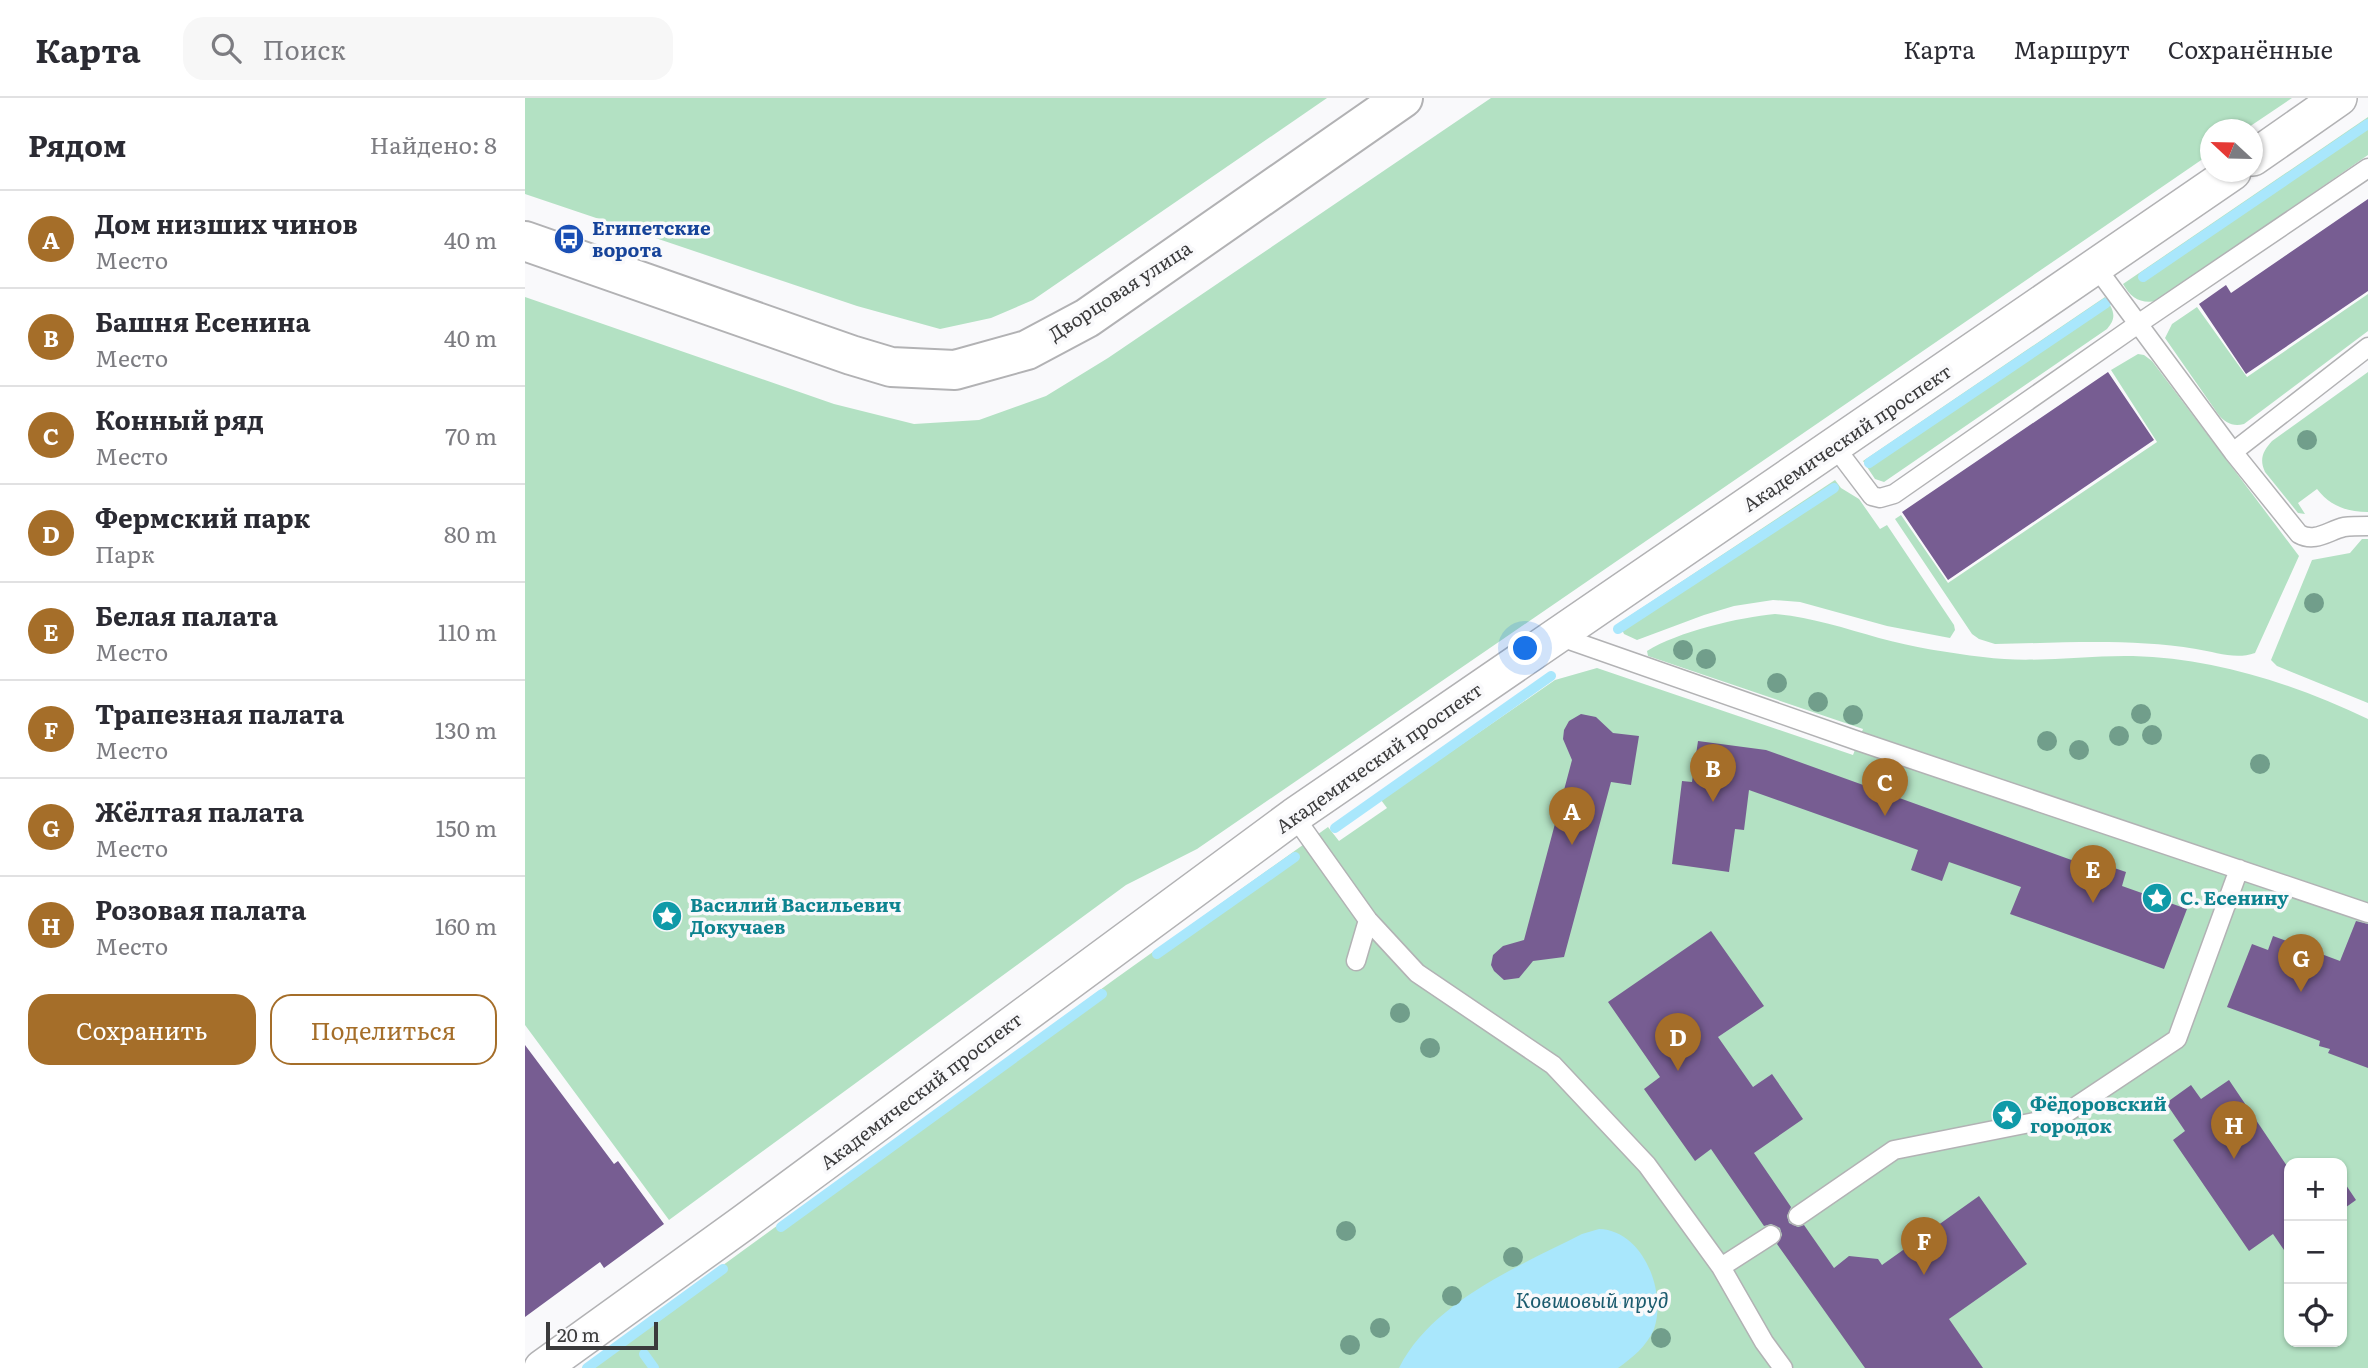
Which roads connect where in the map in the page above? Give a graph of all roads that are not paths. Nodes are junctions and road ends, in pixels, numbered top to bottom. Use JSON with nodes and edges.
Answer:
{"nodes":[{"id":1,"x":1403,"y":98,"type":"edge"},
{"id":2,"x":2339,"y":98,"type":"edge"},
{"id":3,"x":2263,"y":150,"type":"edge"},
{"id":4,"x":2368,"y":168,"type":"edge"},
{"id":5,"x":2219,"y":182,"type":"edge"},
{"id":6,"x":525,"y":241,"type":"edge"},
{"id":7,"x":2096,"y":267,"type":"junction"},
{"id":8,"x":2138,"y":324,"type":"junction"},
{"id":9,"x":2368,"y":347,"type":"edge"},
{"id":10,"x":1835,"y":447,"type":"junction"},
{"id":11,"x":2233,"y":452,"type":"junction"},
{"id":12,"x":2368,"y":526,"type":"edge"},
{"id":13,"x":1557,"y":636,"type":"junction"},
{"id":14,"x":1294,"y":816,"type":"junction"},
{"id":15,"x":2239,"y":869,"type":"junction"},
{"id":16,"x":2368,"y":914,"type":"edge"},
{"id":17,"x":1368,"y":920,"type":"junction"},
{"id":18,"x":1356,"y":961,"type":"dead end"},
{"id":19,"x":1798,"y":1216,"type":"dead end"},
{"id":20,"x":1771,"y":1235,"type":"dead end"},
{"id":21,"x":1721,"y":1267,"type":"junction"},
{"id":22,"x":542,"y":1368,"type":"edge"},
{"id":23,"x":1783,"y":1368,"type":"edge"}],
"edges":[{"from":1,"to":6,"type":"main road","name":"Дворцовая улица"},
{"from":2,"to":3,"type":"street"},
{"from":4,"to":8,"type":"lane"},
{"from":5,"to":7,"type":"street","name":"Академический проспект"},
{"from":7,"to":8,"type":"lane"},
{"from":7,"to":10,"type":"street","name":"Академический проспект"},
{"from":8,"to":10,"type":"lane"},
{"from":8,"to":11,"type":"lane"},
{"from":9,"to":11,"type":"lane"},
{"from":10,"to":13,"type":"street","name":"Академический проспект"},
{"from":11,"to":12,"type":"lane"},
{"from":13,"to":14,"type":"street","name":"Академический проспект"},
{"from":13,"to":15,"type":"lane"},
{"from":14,"to":17,"type":"lane"},
{"from":14,"to":22,"type":"street","name":"Академический проспект"},
{"from":15,"to":16,"type":"lane"},
{"from":15,"to":19,"type":"lane"},
{"from":17,"to":18,"type":"lane"},
{"from":17,"to":21,"type":"lane"},
{"from":20,"to":21,"type":"lane"},
{"from":21,"to":23,"type":"lane"}]}
